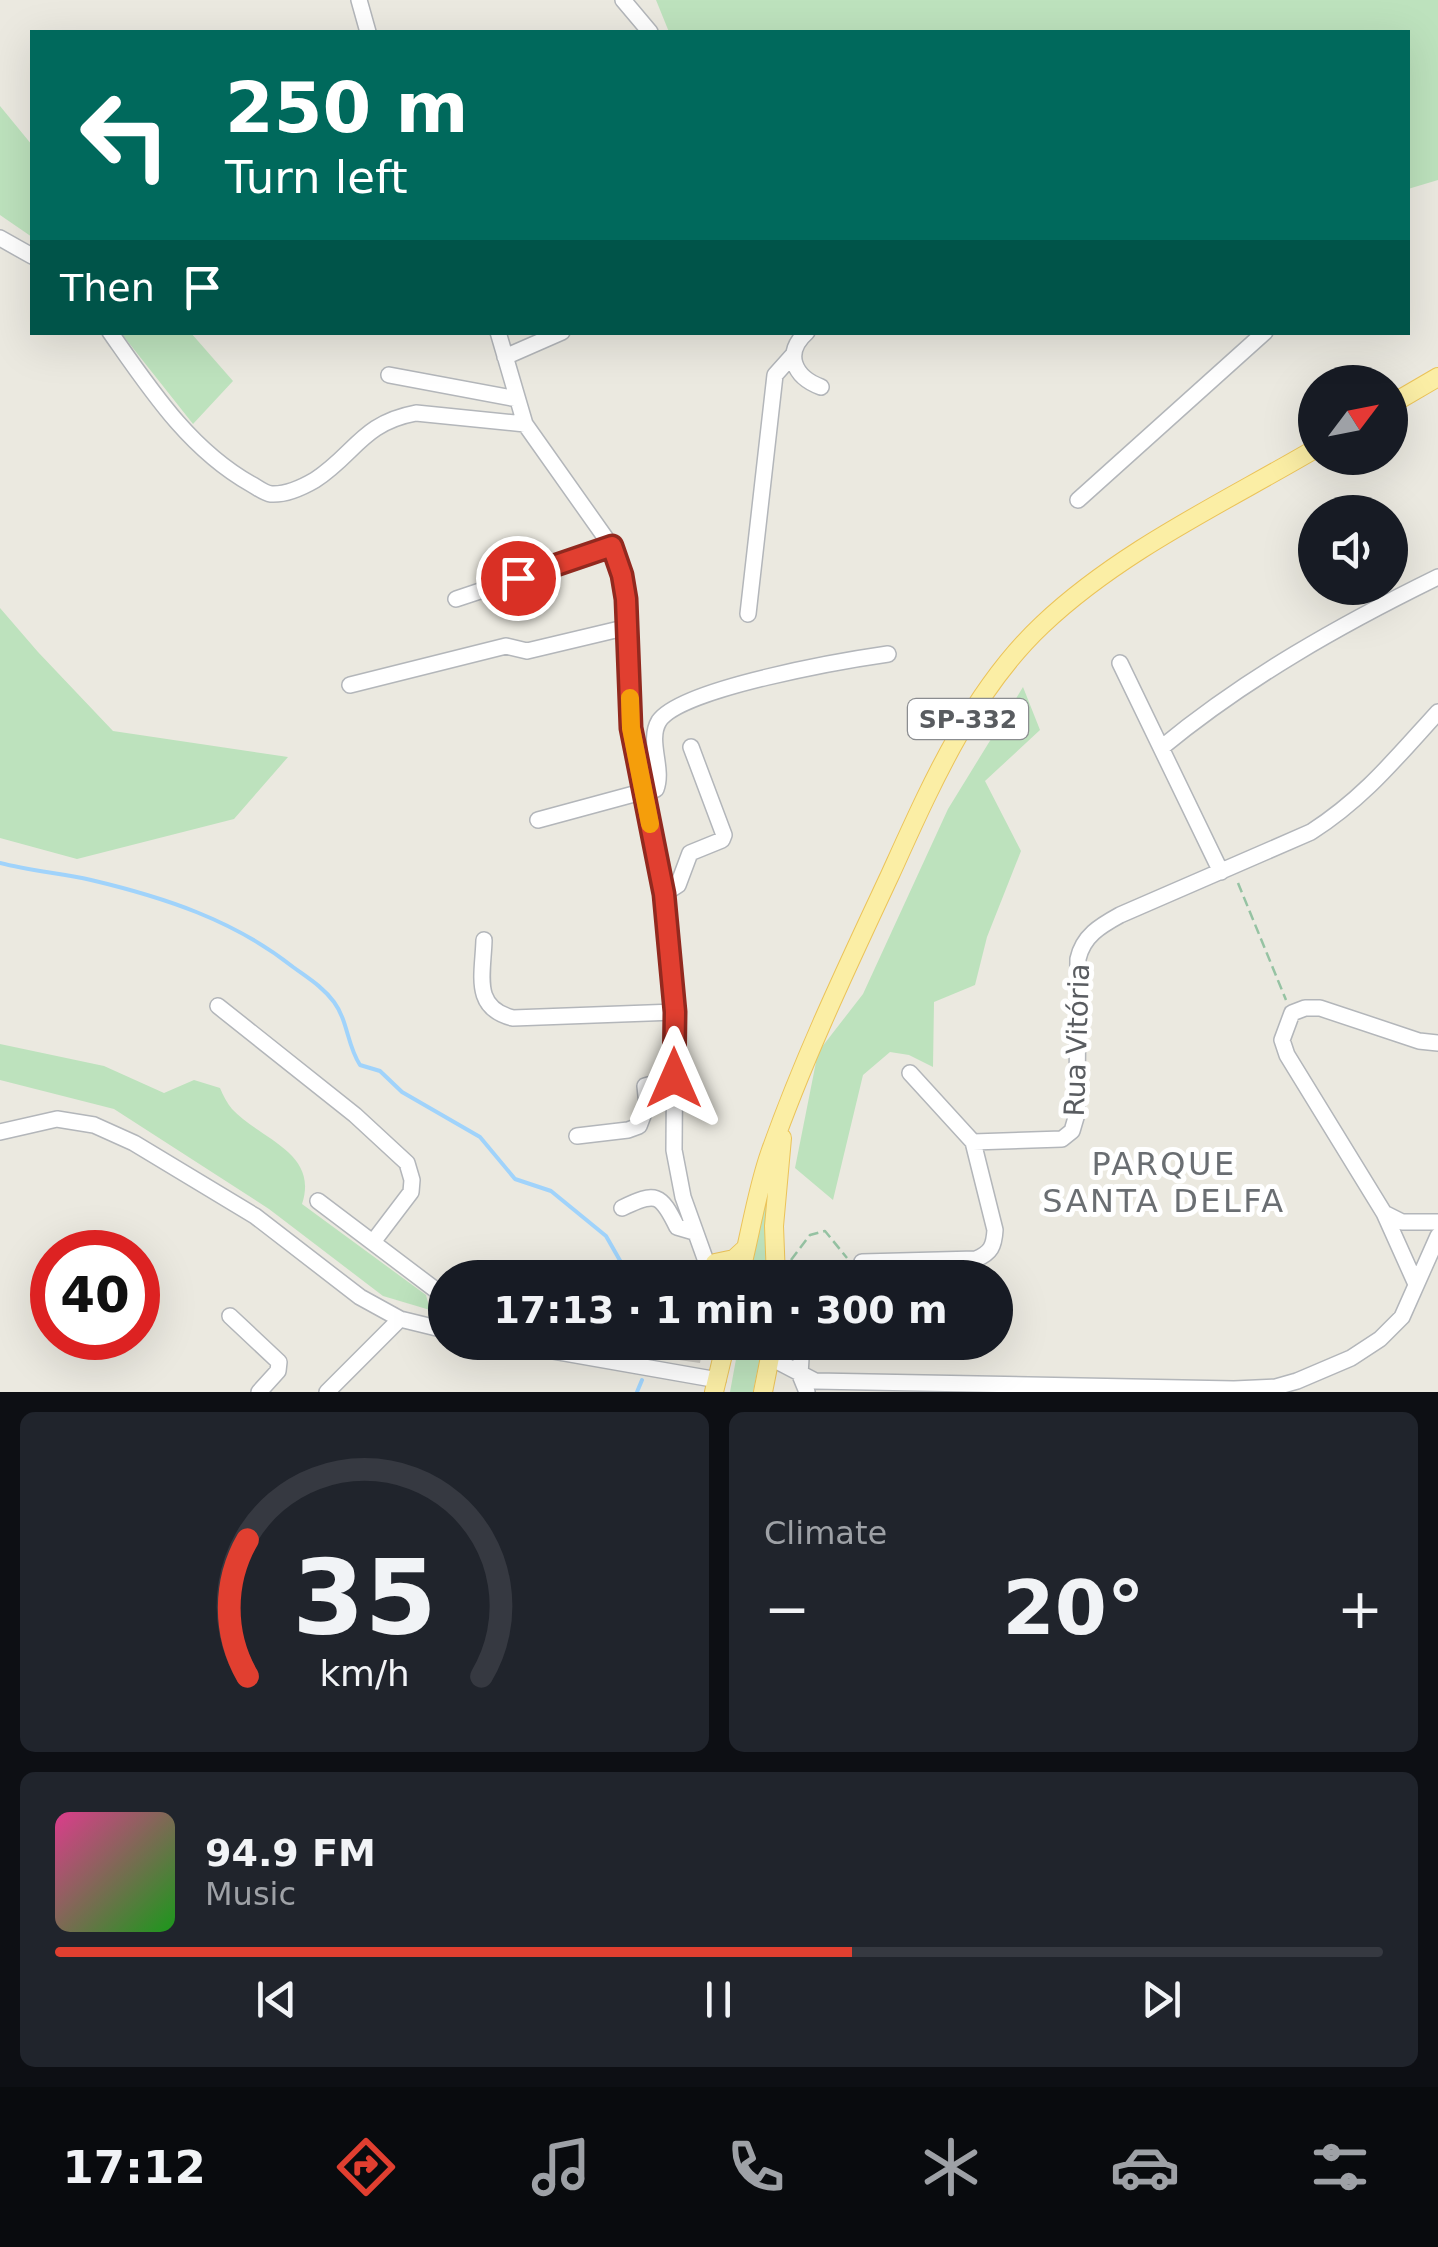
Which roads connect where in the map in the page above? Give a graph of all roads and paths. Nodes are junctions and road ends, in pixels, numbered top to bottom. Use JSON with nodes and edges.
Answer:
{"nodes":[{"id":1,"x":359,"y":0,"type":"edge"},
{"id":2,"x":623,"y":0,"type":"edge"},
{"id":3,"x":367,"y":30,"type":"edge"},
{"id":4,"x":648,"y":30,"type":"edge"},
{"id":5,"x":0,"y":238,"type":"edge"},
{"id":6,"x":30,"y":255,"type":"edge"},
{"id":7,"x":112,"y":335,"type":"edge"},
{"id":8,"x":499,"y":335,"type":"edge"},
{"id":9,"x":555,"y":335,"type":"edge"},
{"id":10,"x":804,"y":335,"type":"edge"},
{"id":11,"x":1262,"y":335,"type":"edge"},
{"id":12,"x":792,"y":356,"type":"junction"},
{"id":13,"x":505,"y":357,"type":"junction"},
{"id":14,"x":389,"y":375,"type":"dead end"},
{"id":15,"x":1438,"y":377,"type":"edge"},
{"id":16,"x":821,"y":387,"type":"dead end"},
{"id":17,"x":1408,"y":394,"type":"edge"},
{"id":18,"x":518,"y":399,"type":"junction"},
{"id":19,"x":526,"y":424,"type":"junction"},
{"id":20,"x":1298,"y":458,"type":"edge"},
{"id":21,"x":1078,"y":500,"type":"dead end"},
{"id":22,"x":612,"y":546,"type":"junction"},
{"id":23,"x":1438,"y":577,"type":"edge"},
{"id":24,"x":1408,"y":587,"type":"edge"},
{"id":25,"x":456,"y":599,"type":"dead end"},
{"id":26,"x":1371,"y":605,"type":"edge"},
{"id":27,"x":748,"y":614,"type":"dead end"},
{"id":28,"x":628,"y":627,"type":"junction"},
{"id":29,"x":888,"y":654,"type":"dead end"},
{"id":30,"x":1120,"y":663,"type":"dead end"},
{"id":31,"x":350,"y":685,"type":"dead end"},
{"id":32,"x":1438,"y":712,"type":"edge"},
{"id":33,"x":691,"y":747,"type":"dead end"},
{"id":34,"x":1162,"y":748,"type":"junction"},
{"id":35,"x":645,"y":795,"type":"junction"},
{"id":36,"x":538,"y":820,"type":"dead end"},
{"id":37,"x":1226,"y":870,"type":"junction"},
{"id":38,"x":664,"y":894,"type":"junction"},
{"id":39,"x":484,"y":940,"type":"dead end"},
{"id":40,"x":218,"y":1006,"type":"dead end"},
{"id":41,"x":675,"y":1012,"type":"junction"},
{"id":42,"x":1292,"y":1013,"type":"junction"},
{"id":43,"x":1438,"y":1043,"type":"edge"},
{"id":44,"x":910,"y":1072,"type":"dead end"},
{"id":45,"x":674,"y":1078,"type":"junction"},
{"id":46,"x":784,"y":1124,"type":"junction"},
{"id":47,"x":0,"y":1132,"type":"edge"},
{"id":48,"x":577,"y":1136,"type":"dead end"},
{"id":49,"x":973,"y":1142,"type":"junction"},
{"id":50,"x":318,"y":1201,"type":"dead end"},
{"id":51,"x":622,"y":1208,"type":"dead end"},
{"id":52,"x":1384,"y":1213,"type":"junction"},
{"id":53,"x":1438,"y":1222,"type":"edge"},
{"id":54,"x":1438,"y":1236,"type":"edge"},
{"id":55,"x":696,"y":1238,"type":"junction"},
{"id":56,"x":372,"y":1242,"type":"junction"},
{"id":57,"x":747,"y":1248,"type":"junction"},
{"id":58,"x":708,"y":1260,"type":"edge"},
{"id":59,"x":732,"y":1260,"type":"edge"},
{"id":60,"x":743,"y":1260,"type":"edge"},
{"id":61,"x":779,"y":1260,"type":"edge"},
{"id":62,"x":790,"y":1260,"type":"edge"},
{"id":63,"x":849,"y":1260,"type":"edge"},
{"id":64,"x":976,"y":1260,"type":"edge"},
{"id":65,"x":1415,"y":1282,"type":"junction"},
{"id":66,"x":428,"y":1284,"type":"edge"},
{"id":67,"x":230,"y":1316,"type":"dead end"},
{"id":68,"x":400,"y":1319,"type":"junction"},
{"id":69,"x":428,"y":1326,"type":"edge"},
{"id":70,"x":590,"y":1360,"type":"edge"},
{"id":71,"x":722,"y":1360,"type":"edge"},
{"id":72,"x":770,"y":1360,"type":"edge"},
{"id":73,"x":783,"y":1360,"type":"edge"},
{"id":74,"x":801,"y":1360,"type":"edge"},
{"id":75,"x":800,"y":1375,"type":"junction"},
{"id":76,"x":716,"y":1386,"type":"edge"},
{"id":77,"x":1234,"y":1390,"type":"edge"},
{"id":78,"x":259,"y":1392,"type":"edge"},
{"id":79,"x":327,"y":1392,"type":"edge"},
{"id":80,"x":763,"y":1392,"type":"edge"},
{"id":81,"x":807,"y":1392,"type":"edge"}],
"edges":[{"from":1,"to":3,"type":"street"},
{"from":2,"to":4,"type":"street"},
{"from":5,"to":6,"type":"street"},
{"from":7,"to":19,"type":"street"},
{"from":8,"to":13,"type":"street"},
{"from":9,"to":13,"type":"street"},
{"from":10,"to":12,"type":"street"},
{"from":11,"to":21,"type":"street"},
{"from":12,"to":16,"type":"street"},
{"from":12,"to":27,"type":"street"},
{"from":13,"to":18,"type":"street"},
{"from":14,"to":18,"type":"street"},
{"from":15,"to":17,"type":"main road"},
{"from":18,"to":19,"type":"street"},
{"from":19,"to":22,"type":"street"},
{"from":20,"to":46,"type":"main road","number":"SP-332"},
{"from":22,"to":25,"type":"street"},
{"from":22,"to":28,"type":"street"},
{"from":23,"to":24,"type":"street"},
{"from":26,"to":34,"type":"street"},
{"from":28,"to":31,"type":"street"},
{"from":28,"to":35,"type":"street"},
{"from":29,"to":35,"type":"street"},
{"from":30,"to":34,"type":"street"},
{"from":32,"to":37,"type":"street"},
{"from":33,"to":38,"type":"street"},
{"from":34,"to":37,"type":"street"},
{"from":35,"to":36,"type":"street"},
{"from":35,"to":38,"type":"street"},
{"from":37,"to":42,"type":"path"},
{"from":37,"to":49,"type":"street","name":"Rua Vitória"},
{"from":38,"to":41,"type":"street"},
{"from":39,"to":41,"type":"street"},
{"from":40,"to":56,"type":"street"},
{"from":41,"to":45,"type":"street"},
{"from":42,"to":43,"type":"street"},
{"from":42,"to":52,"type":"street"},
{"from":44,"to":49,"type":"street"},
{"from":45,"to":48,"type":"street"},
{"from":45,"to":55,"type":"street"},
{"from":46,"to":57,"type":"main road","number":"SP-332"},
{"from":46,"to":61,"type":"main road","number":"SP-332"},
{"from":47,"to":68,"type":"street"},
{"from":49,"to":64,"type":"street"},
{"from":50,"to":56,"type":"street"},
{"from":51,"to":55,"type":"street"},
{"from":52,"to":53,"type":"street"},
{"from":52,"to":65,"type":"street"},
{"from":54,"to":65,"type":"street"},
{"from":55,"to":58,"type":"street"},
{"from":56,"to":66,"type":"street"},
{"from":57,"to":59,"type":"main road"},
{"from":57,"to":60,"type":"main road","number":"SP-332"},
{"from":62,"to":63,"type":"path"},
{"from":65,"to":77,"type":"street"},
{"from":67,"to":78,"type":"street"},
{"from":68,"to":69,"type":"street"},
{"from":68,"to":79,"type":"street"},
{"from":70,"to":76,"type":"street"},
{"from":71,"to":76,"type":"main road"},
{"from":72,"to":80,"type":"main road"},
{"from":73,"to":75,"type":"street"},
{"from":74,"to":75,"type":"street"},
{"from":75,"to":77,"type":"street"},
{"from":75,"to":81,"type":"street"}]}
